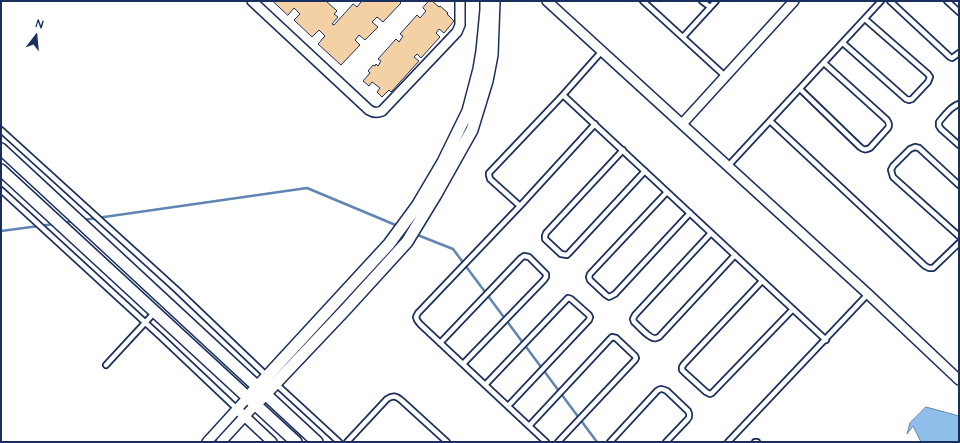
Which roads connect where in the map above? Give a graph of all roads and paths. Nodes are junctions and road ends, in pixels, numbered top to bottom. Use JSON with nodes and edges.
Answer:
{"nodes":[{"id":1,"x":252,"y":1,"type":"edge"},
{"id":2,"x":460,"y":1,"type":"edge"},
{"id":3,"x":486,"y":1,"type":"edge"},
{"id":4,"x":494,"y":1,"type":"edge"},
{"id":5,"x":547,"y":1,"type":"edge"},
{"id":6,"x":643,"y":1,"type":"edge"},
{"id":7,"x":702,"y":1,"type":"edge"},
{"id":8,"x":716,"y":1,"type":"edge"},
{"id":9,"x":794,"y":1,"type":"edge"},
{"id":10,"x":882,"y":1,"type":"edge"},
{"id":11,"x":890,"y":1,"type":"edge"},
{"id":12,"x":947,"y":1,"type":"edge"},
{"id":13,"x":710,"y":7,"type":"junction"},
{"id":14,"x":959,"y":12,"type":"edge"},
{"id":15,"x":865,"y":19,"type":"junction"},
{"id":16,"x":683,"y":37,"type":"junction"},
{"id":17,"x":843,"y":43,"type":"junction"},
{"id":18,"x":602,"y":51,"type":"junction"},
{"id":19,"x":959,"y":53,"type":"edge"},
{"id":20,"x":824,"y":63,"type":"junction"},
{"id":21,"x":725,"y":76,"type":"junction"},
{"id":22,"x":800,"y":89,"type":"junction"},
{"id":23,"x":563,"y":95,"type":"junction"},
{"id":24,"x":959,"y":104,"type":"edge"},
{"id":25,"x":770,"y":121,"type":"junction"},
{"id":26,"x":595,"y":124,"type":"junction"},
{"id":27,"x":682,"y":124,"type":"junction"},
{"id":28,"x":1,"y":130,"type":"edge"},
{"id":29,"x":959,"y":145,"type":"edge"},
{"id":30,"x":1,"y":149,"type":"edge"},
{"id":31,"x":623,"y":150,"type":"junction"},
{"id":32,"x":728,"y":166,"type":"junction"},
{"id":33,"x":1,"y":170,"type":"edge"},
{"id":34,"x":645,"y":171,"type":"junction"},
{"id":35,"x":959,"y":185,"type":"edge"},
{"id":36,"x":1,"y":190,"type":"edge"},
{"id":37,"x":667,"y":192,"type":"junction"},
{"id":38,"x":520,"y":206,"type":"junction"},
{"id":39,"x":690,"y":213,"type":"junction"},
{"id":40,"x":711,"y":233,"type":"junction"},
{"id":41,"x":959,"y":236,"type":"edge"},
{"id":42,"x":959,"y":243,"type":"edge"},
{"id":43,"x":735,"y":255,"type":"junction"},
{"id":44,"x":762,"y":281,"type":"junction"},
{"id":45,"x":868,"y":294,"type":"junction"},
{"id":46,"x":793,"y":309,"type":"junction"},
{"id":47,"x":155,"y":312,"type":"junction"},
{"id":48,"x":145,"y":322,"type":"junction"},
{"id":49,"x":826,"y":340,"type":"junction"},
{"id":50,"x":440,"y":343,"type":"junction"},
{"id":51,"x":462,"y":364,"type":"junction"},
{"id":52,"x":106,"y":365,"type":"dead end"},
{"id":53,"x":272,"y":380,"type":"junction"},
{"id":54,"x":959,"y":380,"type":"edge"},
{"id":55,"x":485,"y":385,"type":"junction"},
{"id":56,"x":262,"y":391,"type":"junction"},
{"id":57,"x":252,"y":401,"type":"junction"},
{"id":58,"x":508,"y":406,"type":"junction"},
{"id":59,"x":237,"y":410,"type":"junction"},
{"id":60,"x":245,"y":416,"type":"junction"},
{"id":61,"x":529,"y":426,"type":"junction"},
{"id":62,"x":207,"y":442,"type":"edge"},
{"id":63,"x":221,"y":442,"type":"edge"},
{"id":64,"x":272,"y":442,"type":"edge"},
{"id":65,"x":296,"y":442,"type":"edge"},
{"id":66,"x":317,"y":442,"type":"edge"},
{"id":67,"x":339,"y":442,"type":"edge"},
{"id":68,"x":347,"y":442,"type":"edge"},
{"id":69,"x":447,"y":442,"type":"edge"},
{"id":70,"x":546,"y":442,"type":"edge"},
{"id":71,"x":558,"y":442,"type":"edge"},
{"id":72,"x":610,"y":442,"type":"edge"},
{"id":73,"x":666,"y":442,"type":"edge"},
{"id":74,"x":728,"y":442,"type":"edge"}],
"edges":[{"from":1,"to":2,"type":"street"},
{"from":3,"to":53,"type":"street"},
{"from":4,"to":53,"type":"street"},
{"from":5,"to":18,"type":"street"},
{"from":6,"to":16,"type":"lane"},
{"from":7,"to":13,"type":"lane"},
{"from":8,"to":13,"type":"lane"},
{"from":9,"to":21,"type":"street"},
{"from":10,"to":15,"type":"lane"},
{"from":11,"to":19,"type":"lane"},
{"from":12,"to":14,"type":"lane"},
{"from":13,"to":16,"type":"lane"},
{"from":15,"to":17,"type":"lane"},
{"from":15,"to":17,"type":"lane"},
{"from":16,"to":21,"type":"lane"},
{"from":17,"to":20,"type":"lane"},
{"from":18,"to":23,"type":"lane"},
{"from":18,"to":27,"type":"street"},
{"from":20,"to":22,"type":"lane"},
{"from":20,"to":22,"type":"lane"},
{"from":21,"to":27,"type":"street"},
{"from":22,"to":25,"type":"lane"},
{"from":23,"to":26,"type":"lane"},
{"from":23,"to":38,"type":"lane"},
{"from":24,"to":29,"type":"lane"},
{"from":25,"to":32,"type":"lane"},
{"from":25,"to":42,"type":"lane"},
{"from":26,"to":31,"type":"lane"},
{"from":26,"to":38,"type":"lane"},
{"from":27,"to":32,"type":"street"},
{"from":28,"to":53,"type":"lane"},
{"from":30,"to":56,"type":"street"},
{"from":31,"to":34,"type":"lane"},
{"from":31,"to":34,"type":"lane"},
{"from":32,"to":45,"type":"street"},
{"from":33,"to":47,"type":"street"},
{"from":34,"to":37,"type":"lane"},
{"from":35,"to":41,"type":"lane"},
{"from":36,"to":48,"type":"lane"},
{"from":37,"to":39,"type":"lane"},
{"from":37,"to":39,"type":"lane"},
{"from":38,"to":50,"type":"lane"},
{"from":39,"to":40,"type":"lane"},
{"from":40,"to":43,"type":"lane"},
{"from":40,"to":43,"type":"lane"},
{"from":43,"to":44,"type":"lane"},
{"from":44,"to":46,"type":"lane"},
{"from":44,"to":46,"type":"lane"},
{"from":45,"to":49,"type":"lane"},
{"from":45,"to":54,"type":"street"},
{"from":46,"to":49,"type":"lane"},
{"from":47,"to":48,"type":"lane"},
{"from":47,"to":57,"type":"street"},
{"from":48,"to":52,"type":"lane"},
{"from":48,"to":59,"type":"lane"},
{"from":49,"to":74,"type":"lane"},
{"from":50,"to":51,"type":"lane"},
{"from":50,"to":51,"type":"lane"},
{"from":51,"to":55,"type":"lane"},
{"from":53,"to":56,"type":"street"},
{"from":53,"to":67,"type":"lane"},
{"from":55,"to":58,"type":"lane"},
{"from":55,"to":58,"type":"lane"},
{"from":56,"to":57,"type":"street"},
{"from":56,"to":66,"type":"street"},
{"from":57,"to":59,"type":"street"},
{"from":57,"to":60,"type":"street"},
{"from":57,"to":65,"type":"street"},
{"from":58,"to":61,"type":"lane"},
{"from":59,"to":60,"type":"street"},
{"from":59,"to":62,"type":"street"},
{"from":60,"to":63,"type":"street"},
{"from":60,"to":64,"type":"street"},
{"from":61,"to":70,"type":"lane"},
{"from":61,"to":71,"type":"lane"},
{"from":68,"to":69,"type":"lane"},
{"from":72,"to":73,"type":"lane"}]}
